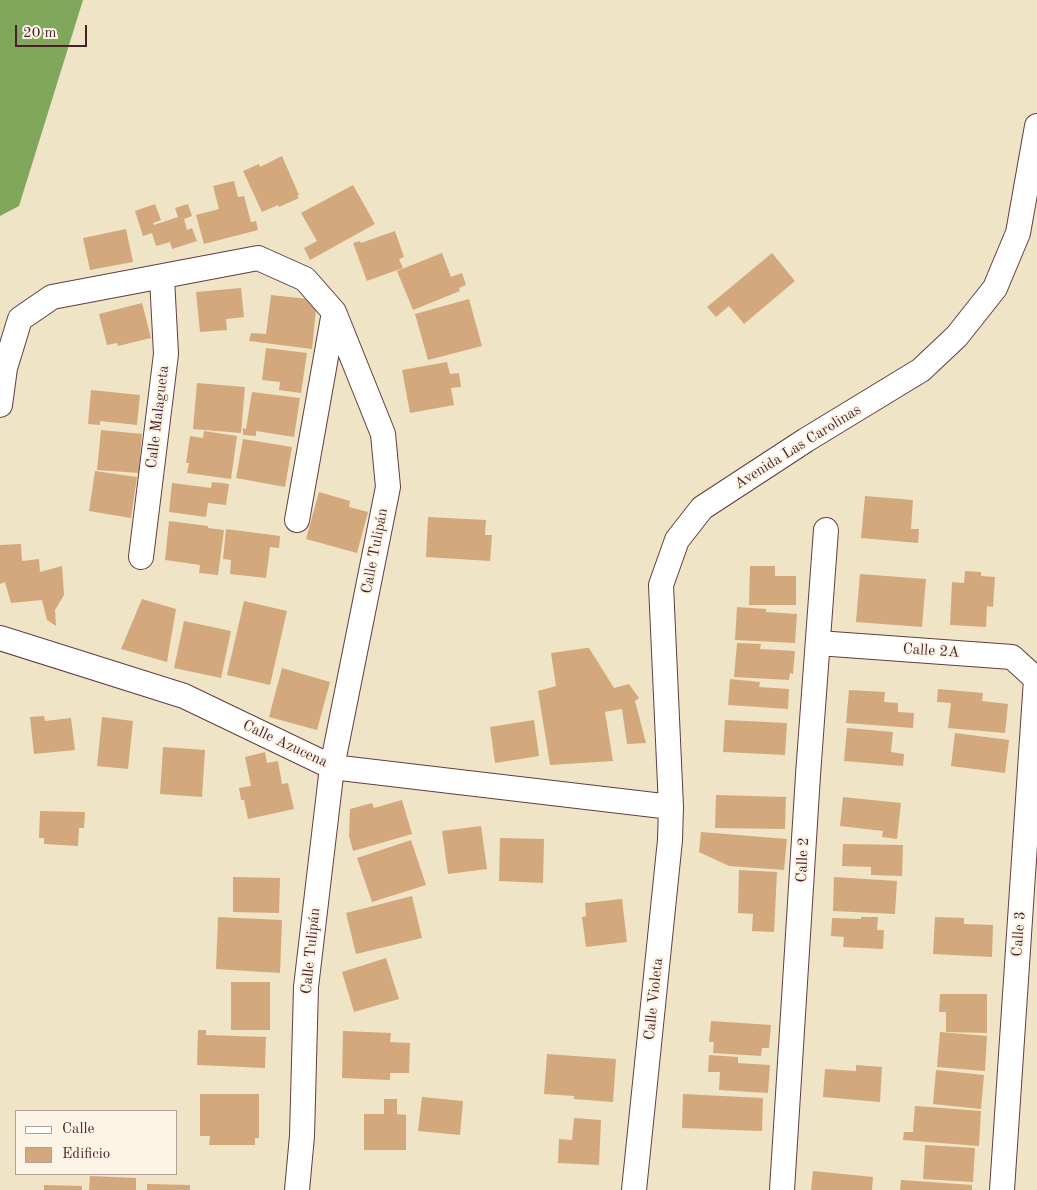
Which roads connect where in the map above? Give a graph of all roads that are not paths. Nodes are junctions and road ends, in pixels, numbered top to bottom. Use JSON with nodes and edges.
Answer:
{"nodes":[{"id":1,"x":1037,"y":126,"type":"edge"},
{"id":2,"x":162,"y":278,"type":"junction"},
{"id":3,"x":334,"y":312,"type":"junction"},
{"id":4,"x":0,"y":405,"type":"edge"},
{"id":5,"x":297,"y":520,"type":"dead end"},
{"id":6,"x":826,"y":530,"type":"dead end"},
{"id":7,"x":141,"y":557,"type":"dead end"},
{"id":8,"x":0,"y":638,"type":"edge"},
{"id":9,"x":818,"y":643,"type":"junction"},
{"id":10,"x":1036,"y":679,"type":"edge"},
{"id":11,"x":332,"y":767,"type":"junction"},
{"id":12,"x":671,"y":807,"type":"junction"},
{"id":13,"x":296,"y":1190,"type":"edge"},
{"id":14,"x":634,"y":1190,"type":"edge"},
{"id":15,"x":782,"y":1190,"type":"edge"},
{"id":16,"x":1002,"y":1190,"type":"edge"}],
"edges":[{"from":1,"to":12,"type":"street","name":"Avenida Las Carolinas"},
{"from":2,"to":3,"type":"street","name":"Calle Tulipán"},
{"from":2,"to":4,"type":"street","name":"Calle Tulipán"},
{"from":2,"to":7,"type":"street","name":"Calle Malagueta"},
{"from":3,"to":5,"type":"street"},
{"from":3,"to":11,"type":"street","name":"Calle Tulipán"},
{"from":6,"to":9,"type":"street","name":"Calle 2"},
{"from":8,"to":11,"type":"street","name":"Calle Azucena"},
{"from":9,"to":10,"type":"street","name":"Calle 2A"},
{"from":9,"to":15,"type":"street","name":"Calle 2"},
{"from":10,"to":16,"type":"street","name":"Calle 3"},
{"from":11,"to":12,"type":"street","name":"Calle Azucena"},
{"from":11,"to":13,"type":"street","name":"Calle Tulipán"},
{"from":12,"to":14,"type":"street","name":"Calle Violeta"}]}
